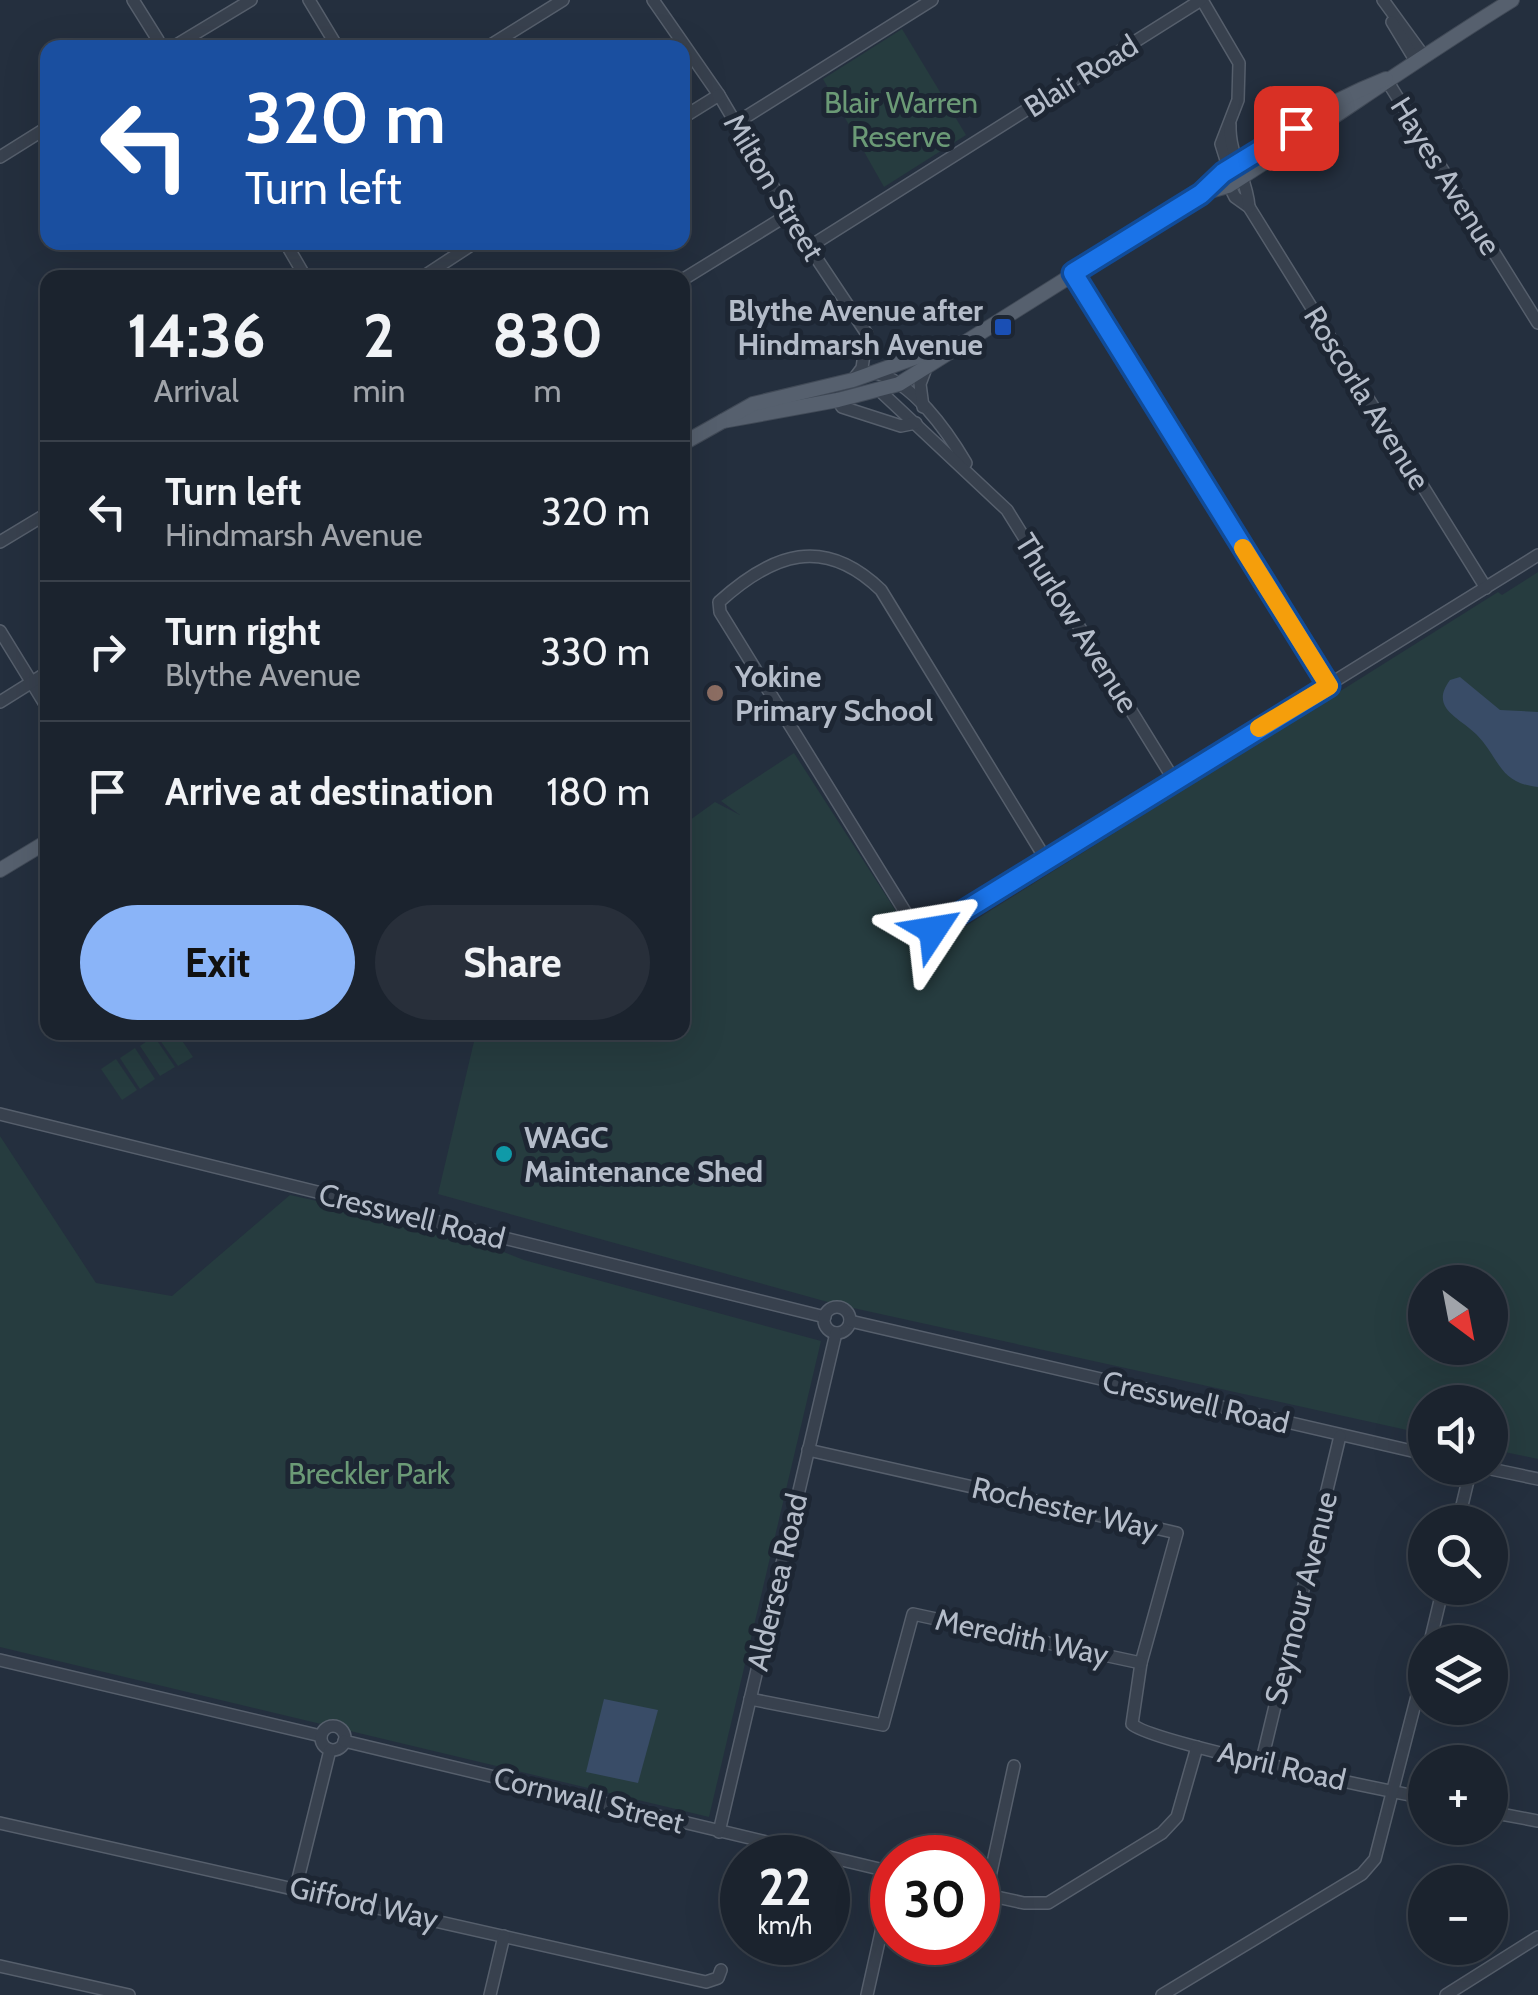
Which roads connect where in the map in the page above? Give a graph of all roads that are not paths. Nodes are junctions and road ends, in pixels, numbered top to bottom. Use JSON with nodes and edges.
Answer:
{"nodes":[{"id":1,"x":133,"y":0,"type":"edge"},
{"id":2,"x":251,"y":0,"type":"edge"},
{"id":3,"x":309,"y":0,"type":"edge"},
{"id":4,"x":563,"y":0,"type":"edge"},
{"id":5,"x":932,"y":0,"type":"edge"},
{"id":6,"x":1202,"y":0,"type":"edge"},
{"id":7,"x":1512,"y":0,"type":"edge"},
{"id":8,"x":656,"y":1,"type":"edge"},
{"id":9,"x":1385,"y":2,"type":"edge"},
{"id":10,"x":153,"y":40,"type":"edge"},
{"id":11,"x":188,"y":40,"type":"edge"},
{"id":12,"x":333,"y":40,"type":"edge"},
{"id":13,"x":499,"y":40,"type":"edge"},
{"id":14,"x":682,"y":40,"type":"edge"},
{"id":15,"x":690,"y":52,"type":"edge"},
{"id":16,"x":1419,"y":58,"type":"junction"},
{"id":17,"x":1386,"y":79,"type":"junction"},
{"id":18,"x":719,"y":95,"type":"junction"},
{"id":19,"x":690,"y":113,"type":"edge"},
{"id":20,"x":1230,"y":121,"type":"junction"},
{"id":21,"x":736,"y":123,"type":"junction"},
{"id":22,"x":40,"y":132,"type":"edge"},
{"id":23,"x":0,"y":157,"type":"edge"},
{"id":24,"x":1240,"y":170,"type":"junction"},
{"id":25,"x":1225,"y":179,"type":"junction"},
{"id":26,"x":1249,"y":207,"type":"junction"},
{"id":27,"x":789,"y":214,"type":"junction"},
{"id":28,"x":808,"y":247,"type":"junction"},
{"id":29,"x":456,"y":250,"type":"edge"},
{"id":30,"x":431,"y":270,"type":"edge"},
{"id":31,"x":1073,"y":273,"type":"junction"},
{"id":32,"x":690,"y":275,"type":"edge"},
{"id":33,"x":1538,"y":323,"type":"edge"},
{"id":34,"x":964,"y":341,"type":"junction"},
{"id":35,"x":926,"y":368,"type":"junction"},
{"id":36,"x":875,"y":373,"type":"junction"},
{"id":37,"x":853,"y":380,"type":"junction"},
{"id":38,"x":899,"y":384,"type":"junction"},
{"id":39,"x":879,"y":390,"type":"junction"},
{"id":40,"x":838,"y":400,"type":"junction"},
{"id":41,"x":924,"y":409,"type":"junction"},
{"id":42,"x":723,"y":421,"type":"junction"},
{"id":43,"x":916,"y":423,"type":"junction"},
{"id":44,"x":690,"y":440,"type":"edge"},
{"id":45,"x":971,"y":472,"type":"junction"},
{"id":46,"x":40,"y":517,"type":"edge"},
{"id":47,"x":0,"y":542,"type":"edge"},
{"id":48,"x":1538,"y":555,"type":"edge"},
{"id":49,"x":1486,"y":588,"type":"junction"},
{"id":50,"x":0,"y":632,"type":"edge"},
{"id":51,"x":40,"y":677,"type":"edge"},
{"id":52,"x":31,"y":682,"type":"junction"},
{"id":53,"x":1329,"y":686,"type":"junction"},
{"id":54,"x":40,"y":696,"type":"edge"},
{"id":55,"x":0,"y":702,"type":"edge"},
{"id":56,"x":1174,"y":780,"type":"junction"},
{"id":57,"x":40,"y":846,"type":"edge"},
{"id":58,"x":1044,"y":858,"type":"junction"},
{"id":59,"x":0,"y":870,"type":"edge"},
{"id":60,"x":0,"y":1114,"type":"edge"},
{"id":61,"x":824,"y":1317,"type":"junction"},
{"id":62,"x":850,"y":1321,"type":"junction"},
{"id":63,"x":836,"y":1332,"type":"junction"},
{"id":64,"x":1340,"y":1436,"type":"junction"},
{"id":65,"x":808,"y":1450,"type":"junction"},
{"id":66,"x":1408,"y":1450,"type":"edge"},
{"id":67,"x":1508,"y":1473,"type":"edge"},
{"id":68,"x":1538,"y":1479,"type":"edge"},
{"id":69,"x":0,"y":1660,"type":"edge"},
{"id":70,"x":1141,"y":1662,"type":"junction"},
{"id":71,"x":750,"y":1700,"type":"junction"},
{"id":72,"x":1411,"y":1725,"type":"edge"},
{"id":73,"x":1140,"y":1732,"type":"joint"},
{"id":74,"x":321,"y":1736,"type":"junction"},
{"id":75,"x":344,"y":1741,"type":"junction"},
{"id":76,"x":1197,"y":1747,"type":"junction"},
{"id":77,"x":330,"y":1750,"type":"junction"},
{"id":78,"x":1262,"y":1760,"type":"junction"},
{"id":79,"x":1014,"y":1766,"type":"dead end"},
{"id":80,"x":1395,"y":1792,"type":"junction"},
{"id":81,"x":1408,"y":1795,"type":"edge"},
{"id":82,"x":1508,"y":1814,"type":"edge"},
{"id":83,"x":1537,"y":1817,"type":"edge"},
{"id":84,"x":0,"y":1823,"type":"edge"},
{"id":85,"x":718,"y":1832,"type":"junction"},
{"id":86,"x":997,"y":1835,"type":"edge"},
{"id":87,"x":870,"y":1867,"type":"edge"},
{"id":88,"x":296,"y":1887,"type":"junction"},
{"id":89,"x":1000,"y":1896,"type":"edge"},
{"id":90,"x":504,"y":1936,"type":"junction"},
{"id":91,"x":1538,"y":1937,"type":"edge"},
{"id":92,"x":874,"y":1965,"type":"edge"},
{"id":93,"x":0,"y":1966,"type":"edge"},
{"id":94,"x":721,"y":1970,"type":"dead end"},
{"id":95,"x":129,"y":1995,"type":"edge"},
{"id":96,"x":490,"y":1995,"type":"edge"},
{"id":97,"x":867,"y":1995,"type":"edge"},
{"id":98,"x":1162,"y":1995,"type":"edge"},
{"id":99,"x":1446,"y":1995,"type":"edge"}],
"edges":[{"from":1,"to":10,"type":"street"},
{"from":2,"to":11,"type":"street"},
{"from":3,"to":12,"type":"street"},
{"from":4,"to":13,"type":"street"},
{"from":5,"to":21,"type":"street"},
{"from":6,"to":20,"type":"street"},
{"from":6,"to":28,"type":"street","name":"Blair Road"},
{"from":7,"to":16,"type":"main road"},
{"from":8,"to":14,"type":"street","name":"Milton Street"},
{"from":9,"to":16,"type":"street"},
{"from":15,"to":18,"type":"street","name":"Milton Street"},
{"from":16,"to":17,"type":"main road"},
{"from":17,"to":24,"type":"main road"},
{"from":17,"to":33,"type":"street","name":"Hayes Avenue"},
{"from":18,"to":19,"type":"street"},
{"from":18,"to":21,"type":"street","name":"Milton Street"},
{"from":20,"to":24,"type":"street","name":"Roscorla Avenue"},
{"from":20,"to":25,"type":"street"},
{"from":21,"to":27,"type":"street","name":"Milton Street"},
{"from":22,"to":23,"type":"street"},
{"from":24,"to":25,"type":"main road"},
{"from":24,"to":26,"type":"street","name":"Roscorla Avenue"},
{"from":25,"to":26,"type":"street","name":"Roscorla Avenue"},
{"from":25,"to":31,"type":"main road"},
{"from":26,"to":49,"type":"street","name":"Roscorla Avenue"},
{"from":27,"to":28,"type":"street","name":"Milton Street"},
{"from":27,"to":32,"type":"street"},
{"from":28,"to":37,"type":"street","name":"Milton Street"},
{"from":29,"to":30,"type":"street"},
{"from":31,"to":34,"type":"main road"},
{"from":31,"to":53,"type":"street"},
{"from":34,"to":35,"type":"main road"},
{"from":34,"to":36,"type":"main road"},
{"from":35,"to":38,"type":"main road"},
{"from":35,"to":41,"type":"street"},
{"from":36,"to":37,"type":"main road"},
{"from":36,"to":38,"type":"street","name":"Thurlow Avenue"},
{"from":37,"to":42,"type":"main road"},
{"from":38,"to":39,"type":"main road"},
{"from":38,"to":41,"type":"street","name":"Thurlow Avenue"},
{"from":39,"to":40,"type":"main road"},
{"from":39,"to":43,"type":"street","name":"Thurlow Avenue"},
{"from":40,"to":42,"type":"main road"},
{"from":40,"to":43,"type":"street"},
{"from":41,"to":45,"type":"street","name":"Thurlow Avenue"},
{"from":42,"to":44,"type":"main road"},
{"from":43,"to":45,"type":"street","name":"Thurlow Avenue"},
{"from":45,"to":56,"type":"street","name":"Thurlow Avenue"},
{"from":46,"to":47,"type":"street"},
{"from":48,"to":49,"type":"street"},
{"from":49,"to":53,"type":"street"},
{"from":50,"to":52,"type":"street"},
{"from":51,"to":52,"type":"street"},
{"from":52,"to":54,"type":"street"},
{"from":52,"to":55,"type":"street"},
{"from":53,"to":56,"type":"street"},
{"from":56,"to":58,"type":"street"},
{"from":57,"to":59,"type":"main road"},
{"from":58,"to":58,"type":"street"},
{"from":60,"to":61,"type":"street","name":"Cresswell Road"},
{"from":61,"to":62,"type":"street","name":"Cresswell Road"},
{"from":61,"to":63,"type":"street"},
{"from":62,"to":63,"type":"street"},
{"from":62,"to":64,"type":"street","name":"Cresswell Road"},
{"from":63,"to":65,"type":"street","name":"Aldersea Road"},
{"from":64,"to":66,"type":"street","name":"Cresswell Road"},
{"from":64,"to":78,"type":"street","name":"Seymour Avenue"},
{"from":65,"to":70,"type":"street","name":"Rochester Way"},
{"from":65,"to":71,"type":"street","name":"Aldersea Road"},
{"from":67,"to":68,"type":"street"},
{"from":69,"to":74,"type":"street"},
{"from":70,"to":71,"type":"street","name":"Meredith Way"},
{"from":70,"to":73,"type":"street","name":"Rochester Way"},
{"from":71,"to":85,"type":"street","name":"Aldersea Road"},
{"from":72,"to":80,"type":"street"},
{"from":73,"to":76,"type":"street","name":"April Road"},
{"from":74,"to":75,"type":"street","name":"Cornwall Street"},
{"from":74,"to":77,"type":"street"},
{"from":75,"to":77,"type":"street"},
{"from":75,"to":85,"type":"street","name":"Cornwall Street"},
{"from":76,"to":78,"type":"street","name":"April Road"},
{"from":76,"to":89,"type":"street"},
{"from":77,"to":88,"type":"street"},
{"from":78,"to":80,"type":"street","name":"April Road"},
{"from":79,"to":86,"type":"street"},
{"from":80,"to":81,"type":"street","name":"April Road"},
{"from":80,"to":98,"type":"street"},
{"from":82,"to":83,"type":"street"},
{"from":84,"to":88,"type":"street","name":"Gifford Way"},
{"from":85,"to":87,"type":"street","name":"Cornwall Street"},
{"from":88,"to":90,"type":"street","name":"Gifford Way"},
{"from":90,"to":94,"type":"street","name":"Gifford Way"},
{"from":90,"to":96,"type":"street"},
{"from":91,"to":99,"type":"street"},
{"from":92,"to":97,"type":"street"},
{"from":93,"to":95,"type":"street"}]}
